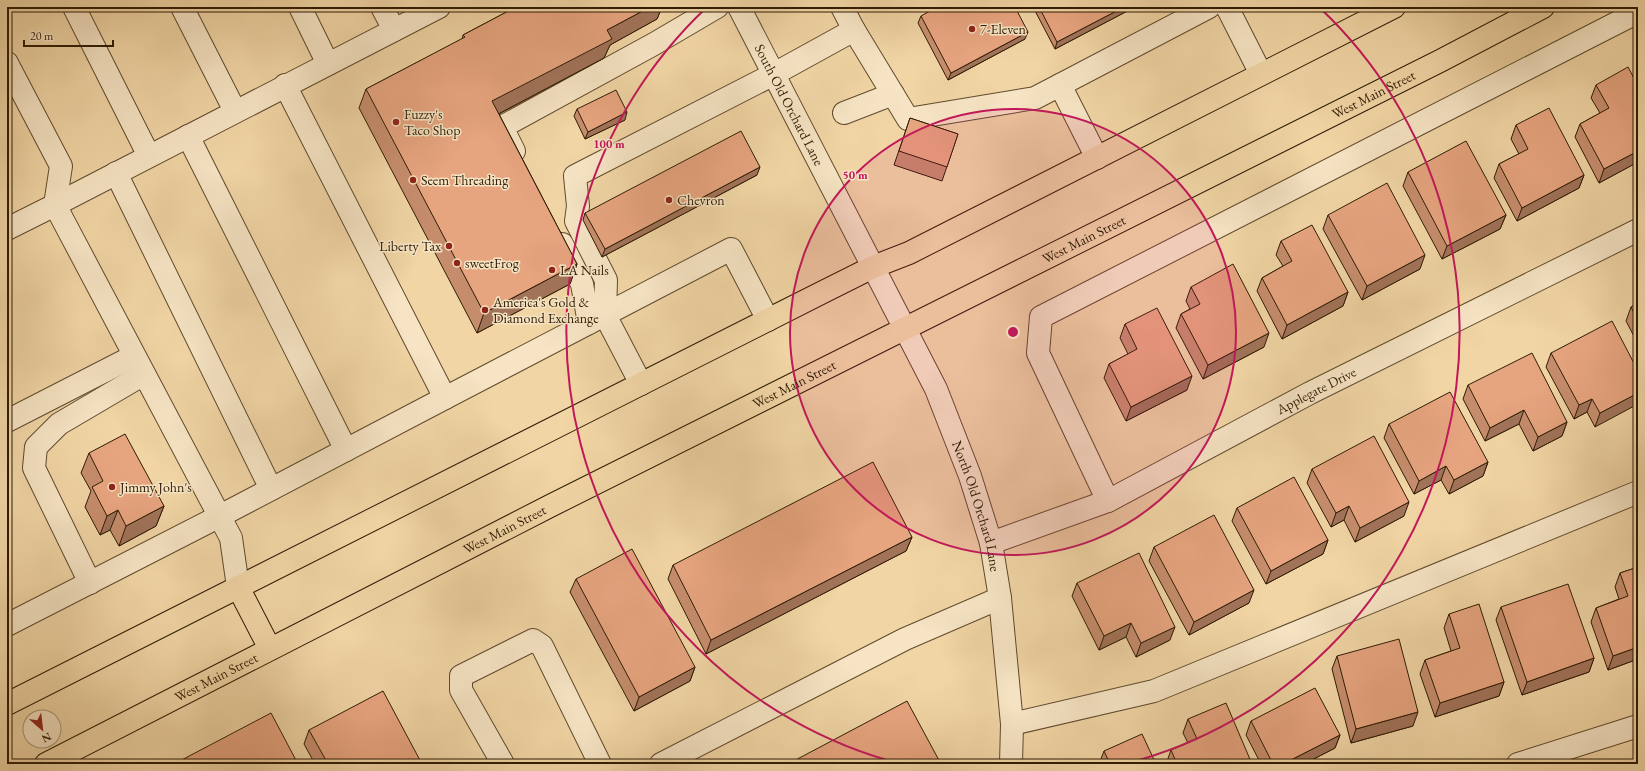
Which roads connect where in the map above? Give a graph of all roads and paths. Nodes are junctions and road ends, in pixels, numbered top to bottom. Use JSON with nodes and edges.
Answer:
{"nodes":[{"id":1,"x":74,"y":7,"type":"edge"},
{"id":2,"x":182,"y":7,"type":"edge"},
{"id":3,"x":300,"y":7,"type":"edge"},
{"id":4,"x":382,"y":7,"type":"edge"},
{"id":5,"x":439,"y":7,"type":"edge"},
{"id":6,"x":717,"y":7,"type":"edge"},
{"id":7,"x":739,"y":7,"type":"edge"},
{"id":8,"x":842,"y":7,"type":"edge"},
{"id":9,"x":1209,"y":7,"type":"edge"},
{"id":10,"x":1227,"y":7,"type":"edge"},
{"id":11,"x":1394,"y":7,"type":"edge"},
{"id":12,"x":1543,"y":7,"type":"edge"},
{"id":13,"x":1638,"y":12,"type":"edge"},
{"id":14,"x":394,"y":30,"type":"junction"},
{"id":15,"x":854,"y":30,"type":"junction"},
{"id":16,"x":7,"y":63,"type":"edge"},
{"id":17,"x":328,"y":64,"type":"junction"},
{"id":18,"x":774,"y":74,"type":"junction"},
{"id":19,"x":1261,"y":74,"type":"junction"},
{"id":20,"x":285,"y":85,"type":"junction"},
{"id":21,"x":1060,"y":86,"type":"junction"},
{"id":22,"x":893,"y":94,"type":"junction"},
{"id":23,"x":235,"y":111,"type":"junction"},
{"id":24,"x":844,"y":113,"type":"dead end"},
{"id":25,"x":188,"y":136,"type":"junction"},
{"id":26,"x":149,"y":156,"type":"junction"},
{"id":27,"x":1097,"y":158,"type":"junction"},
{"id":28,"x":523,"y":168,"type":"edge"},
{"id":29,"x":116,"y":173,"type":"junction"},
{"id":30,"x":55,"y":205,"type":"junction"},
{"id":31,"x":7,"y":229,"type":"edge"},
{"id":32,"x":554,"y":230,"type":"edge"},
{"id":33,"x":1638,"y":230,"type":"edge"},
{"id":34,"x":873,"y":267,"type":"junction"},
{"id":35,"x":597,"y":319,"type":"junction"},
{"id":36,"x":768,"y":320,"type":"junction"},
{"id":37,"x":905,"y":329,"type":"junction"},
{"id":38,"x":139,"y":365,"type":"junction"},
{"id":39,"x":641,"y":384,"type":"junction"},
{"id":40,"x":446,"y":398,"type":"junction"},
{"id":41,"x":7,"y":422,"type":"edge"},
{"id":42,"x":346,"y":450,"type":"junction"},
{"id":43,"x":271,"y":489,"type":"junction"},
{"id":44,"x":1638,"y":492,"type":"edge"},
{"id":45,"x":1108,"y":501,"type":"junction"},
{"id":46,"x":220,"y":516,"type":"junction"},
{"id":47,"x":991,"y":542,"type":"junction"},
{"id":48,"x":90,"y":583,"type":"junction"},
{"id":49,"x":238,"y":587,"type":"junction"},
{"id":50,"x":1000,"y":598,"type":"junction"},
{"id":51,"x":7,"y":625,"type":"edge"},
{"id":52,"x":270,"y":649,"type":"junction"},
{"id":53,"x":7,"y":704,"type":"edge"},
{"id":54,"x":1012,"y":724,"type":"junction"},
{"id":55,"x":1638,"y":726,"type":"edge"},
{"id":56,"x":46,"y":764,"type":"edge"},
{"id":57,"x":503,"y":764,"type":"edge"},
{"id":58,"x":600,"y":764,"type":"edge"},
{"id":59,"x":661,"y":764,"type":"edge"},
{"id":60,"x":1012,"y":764,"type":"edge"},
{"id":61,"x":1518,"y":764,"type":"edge"}],
"edges":[{"from":1,"to":26,"type":"street"},
{"from":2,"to":23,"type":"street"},
{"from":3,"to":17,"type":"street"},
{"from":4,"to":14,"type":"street"},
{"from":5,"to":14,"type":"street"},
{"from":6,"to":28,"type":"street"},
{"from":7,"to":18,"type":"street","name":"South Old Orchard Lane"},
{"from":8,"to":15,"type":"street"},
{"from":9,"to":21,"type":"street"},
{"from":10,"to":19,"type":"street"},
{"from":11,"to":19,"type":"main road"},
{"from":12,"to":37,"type":"main road","name":"West Main Street"},
{"from":13,"to":45,"type":"street"},
{"from":14,"to":17,"type":"street"},
{"from":15,"to":18,"type":"street"},
{"from":15,"to":22,"type":"street"},
{"from":16,"to":30,"type":"street"},
{"from":17,"to":20,"type":"street"},
{"from":18,"to":34,"type":"street","name":"South Old Orchard Lane"},
{"from":18,"to":35,"type":"street"},
{"from":19,"to":27,"type":"main road"},
{"from":20,"to":23,"type":"street"},
{"from":20,"to":40,"type":"street"},
{"from":21,"to":22,"type":"street"},
{"from":21,"to":27,"type":"street"},
{"from":22,"to":24,"type":"street"},
{"from":23,"to":25,"type":"street"},
{"from":25,"to":26,"type":"street"},
{"from":25,"to":42,"type":"street"},
{"from":26,"to":29,"type":"street"},
{"from":27,"to":34,"type":"main road"},
{"from":29,"to":30,"type":"street"},
{"from":29,"to":43,"type":"street"},
{"from":30,"to":31,"type":"street"},
{"from":30,"to":38,"type":"street"},
{"from":32,"to":35,"type":"street"},
{"from":33,"to":45,"type":"street","name":"Applegate Drive"},
{"from":34,"to":36,"type":"main road"},
{"from":34,"to":37,"type":"street","name":"North Old Orchard Lane"},
{"from":35,"to":36,"type":"street"},
{"from":35,"to":39,"type":"street"},
{"from":35,"to":40,"type":"street"},
{"from":36,"to":39,"type":"main road"},
{"from":37,"to":47,"type":"street","name":"North Old Orchard Lane"},
{"from":37,"to":52,"type":"main road","name":"West Main Street"},
{"from":38,"to":41,"type":"street"},
{"from":38,"to":46,"type":"street"},
{"from":38,"to":48,"type":"street"},
{"from":39,"to":49,"type":"main road"},
{"from":40,"to":42,"type":"street"},
{"from":42,"to":43,"type":"street"},
{"from":43,"to":46,"type":"street"},
{"from":44,"to":54,"type":"street"},
{"from":45,"to":47,"type":"street","name":"Applegate Drive"},
{"from":46,"to":48,"type":"street"},
{"from":46,"to":49,"type":"street"},
{"from":47,"to":50,"type":"street","name":"North Old Orchard Lane"},
{"from":48,"to":51,"type":"street"},
{"from":49,"to":52,"type":"main road"},
{"from":49,"to":53,"type":"main road"},
{"from":50,"to":54,"type":"street","name":"North Old Orchard Lane"},
{"from":50,"to":59,"type":"street"},
{"from":52,"to":56,"type":"main road","name":"West Main Street"},
{"from":54,"to":60,"type":"street","name":"North Old Orchard Lane"},
{"from":55,"to":61,"type":"street"},
{"from":57,"to":58,"type":"street"}]}
